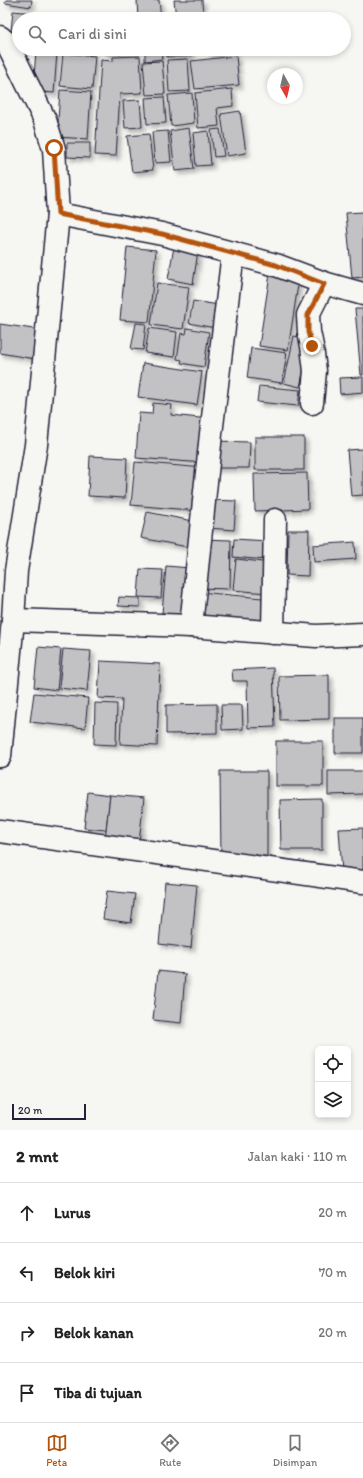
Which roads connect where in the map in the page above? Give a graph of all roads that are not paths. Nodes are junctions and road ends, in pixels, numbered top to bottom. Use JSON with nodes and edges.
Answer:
{"nodes":[{"id":1,"x":0,"y":37,"type":"edge"},
{"id":2,"x":12,"y":54,"type":"edge"},
{"id":3,"x":13,"y":56,"type":"edge"},
{"id":4,"x":58,"y":214,"type":"junction"},
{"id":5,"x":233,"y":253,"type":"junction"},
{"id":6,"x":324,"y":284,"type":"junction"},
{"id":7,"x":363,"y":294,"type":"edge"},
{"id":8,"x":312,"y":403,"type":"dead end"},
{"id":9,"x":275,"y":520,"type":"dead end"},
{"id":10,"x":13,"y":620,"type":"junction"},
{"id":11,"x":191,"y":626,"type":"junction"},
{"id":12,"x":273,"y":633,"type":"junction"},
{"id":13,"x":363,"y":634,"type":"edge"},
{"id":14,"x":0,"y":756,"type":"edge"},
{"id":15,"x":0,"y":831,"type":"edge"},
{"id":16,"x":363,"y":882,"type":"edge"}],
"edges":[{"from":1,"to":2,"type":"street"},
{"from":3,"to":4,"type":"street"},
{"from":4,"to":5,"type":"street"},
{"from":4,"to":10,"type":"street"},
{"from":5,"to":6,"type":"street"},
{"from":5,"to":11,"type":"street"},
{"from":6,"to":7,"type":"street"},
{"from":6,"to":8,"type":"street"},
{"from":9,"to":12,"type":"street"},
{"from":10,"to":11,"type":"street"},
{"from":10,"to":14,"type":"street"},
{"from":11,"to":12,"type":"street"},
{"from":12,"to":13,"type":"street"},
{"from":15,"to":16,"type":"street"}]}
